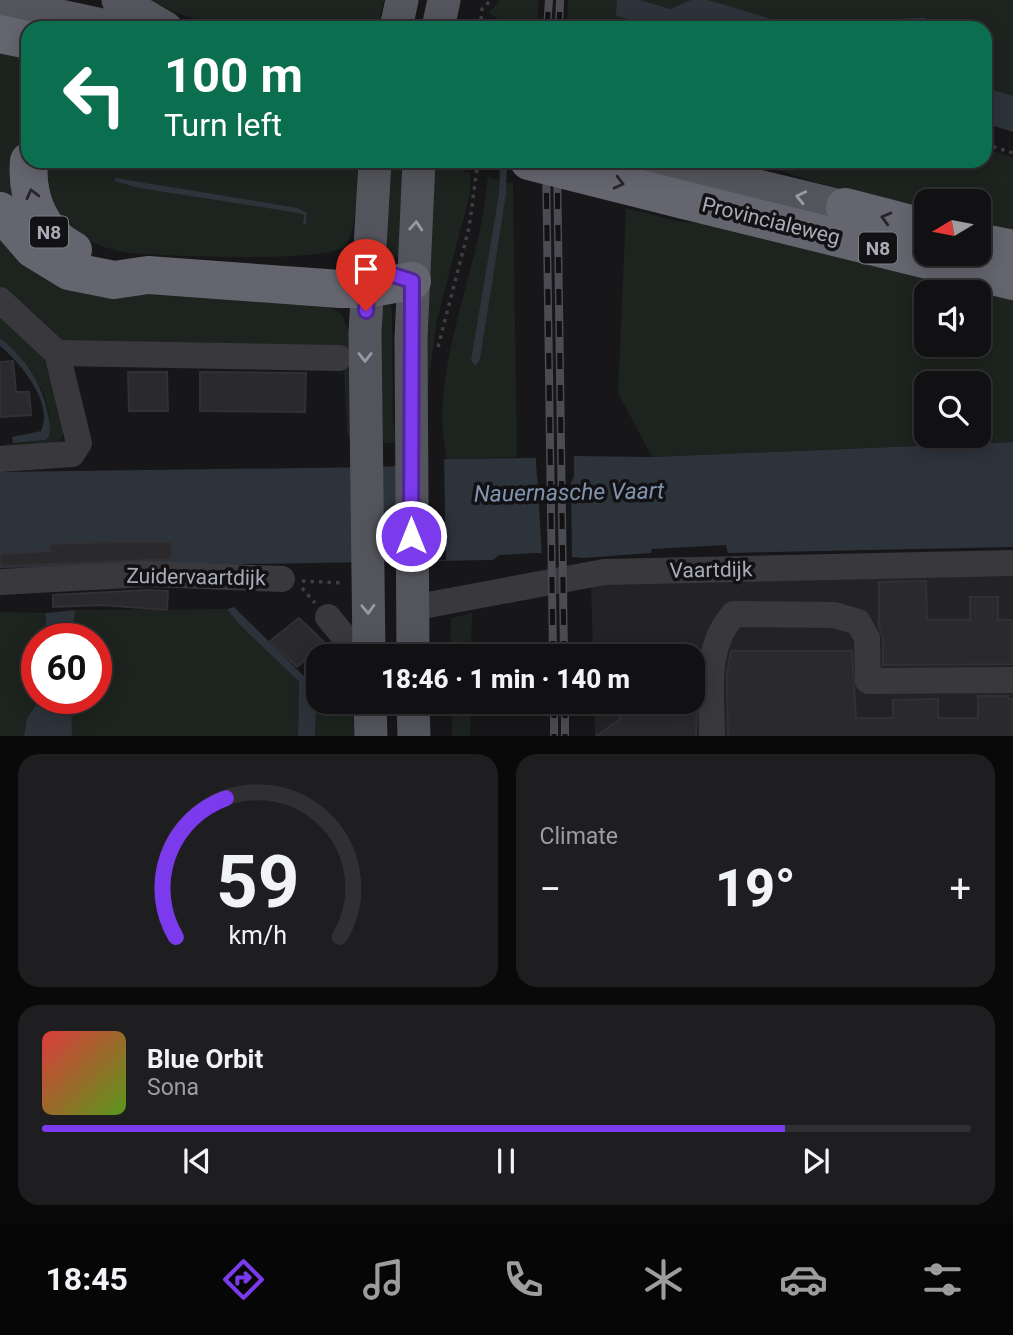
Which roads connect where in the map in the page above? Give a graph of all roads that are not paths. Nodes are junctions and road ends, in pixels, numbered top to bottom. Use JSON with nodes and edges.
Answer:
{"nodes":[{"id":1,"x":118,"y":0,"type":"edge"},
{"id":2,"x":402,"y":0,"type":"edge"},
{"id":3,"x":444,"y":0,"type":"edge"},
{"id":4,"x":0,"y":3,"type":"edge"},
{"id":5,"x":84,"y":21,"type":"edge"},
{"id":6,"x":154,"y":21,"type":"edge"},
{"id":7,"x":398,"y":21,"type":"edge"},
{"id":8,"x":440,"y":21,"type":"edge"},
{"id":9,"x":0,"y":34,"type":"edge"},
{"id":10,"x":21,"y":38,"type":"edge"},
{"id":11,"x":29,"y":168,"type":"edge"},
{"id":12,"x":375,"y":168,"type":"edge"},
{"id":13,"x":419,"y":168,"type":"edge"},
{"id":14,"x":593,"y":168,"type":"edge"},
{"id":15,"x":675,"y":177,"type":"edge"},
{"id":16,"x":845,"y":207,"type":"joint"},
{"id":17,"x":0,"y":211,"type":"edge"},
{"id":18,"x":914,"y":225,"type":"edge"},
{"id":19,"x":991,"y":244,"type":"edge"},
{"id":20,"x":1013,"y":248,"type":"edge"},
{"id":21,"x":148,"y":275,"type":"junction"},
{"id":22,"x":367,"y":278,"type":"junction"},
{"id":23,"x":412,"y":281,"type":"junction"},
{"id":24,"x":1013,"y":281,"type":"edge"},
{"id":25,"x":0,"y":300,"type":"edge"},
{"id":26,"x":49,"y":345,"type":"junction"},
{"id":27,"x":339,"y":358,"type":"dead end"},
{"id":28,"x":0,"y":459,"type":"edge"},
{"id":29,"x":1013,"y":563,"type":"edge"},
{"id":30,"x":289,"y":580,"type":"road end"},
{"id":31,"x":0,"y":582,"type":"edge"},
{"id":32,"x":412,"y":608,"type":"junction"},
{"id":33,"x":328,"y":617,"type":"road end"},
{"id":34,"x":350,"y":644,"type":"edge"},
{"id":35,"x":367,"y":644,"type":"edge"},
{"id":36,"x":412,"y":644,"type":"edge"},
{"id":37,"x":1013,"y":680,"type":"edge"},
{"id":38,"x":414,"y":714,"type":"edge"},
{"id":39,"x":414,"y":736,"type":"edge"},
{"id":40,"x":712,"y":736,"type":"edge"}],
"edges":[{"from":1,"to":6,"type":"main road"},
{"from":2,"to":7,"type":"main road"},
{"from":3,"to":8,"type":"main road"},
{"from":4,"to":5,"type":"main road"},
{"from":9,"to":10,"type":"highway"},
{"from":21,"to":11,"type":"highway","number":"N8","one_way":true},
{"from":12,"to":22,"type":"main road"},
{"from":23,"to":13,"type":"main road","one_way":true},
{"from":14,"to":15,"type":"highway","name":"Provincialeweg","number":"N8","one_way":true,"bridge":true},
{"from":16,"to":15,"type":"main road","name":"Provincialeweg","number":"N8","one_way":true},
{"from":15,"to":24,"type":"highway","name":"Provincialeweg","number":"N8"},
{"from":18,"to":16,"type":"highway","name":"Provincialeweg","number":"N8","one_way":true},
{"from":17,"to":21,"type":"highway"},
{"from":19,"to":20,"type":"highway"},
{"from":21,"to":22,"type":"highway","number":"N8"},
{"from":22,"to":23,"type":"highway","number":"N8"},
{"from":22,"to":35,"type":"main road","one_way":true},
{"from":23,"to":32,"type":"main road"},
{"from":25,"to":26,"type":"street"},
{"from":26,"to":27,"type":"street"},
{"from":26,"to":28,"type":"street"},
{"from":29,"to":32,"type":"street","name":"Vaartdijk"},
{"from":30,"to":31,"type":"street","name":"Zuidervaartdijk"},
{"from":32,"to":36,"type":"main road"},
{"from":33,"to":34,"type":"street"},
{"from":37,"to":40,"type":"street"},
{"from":38,"to":39,"type":"main road"}]}
